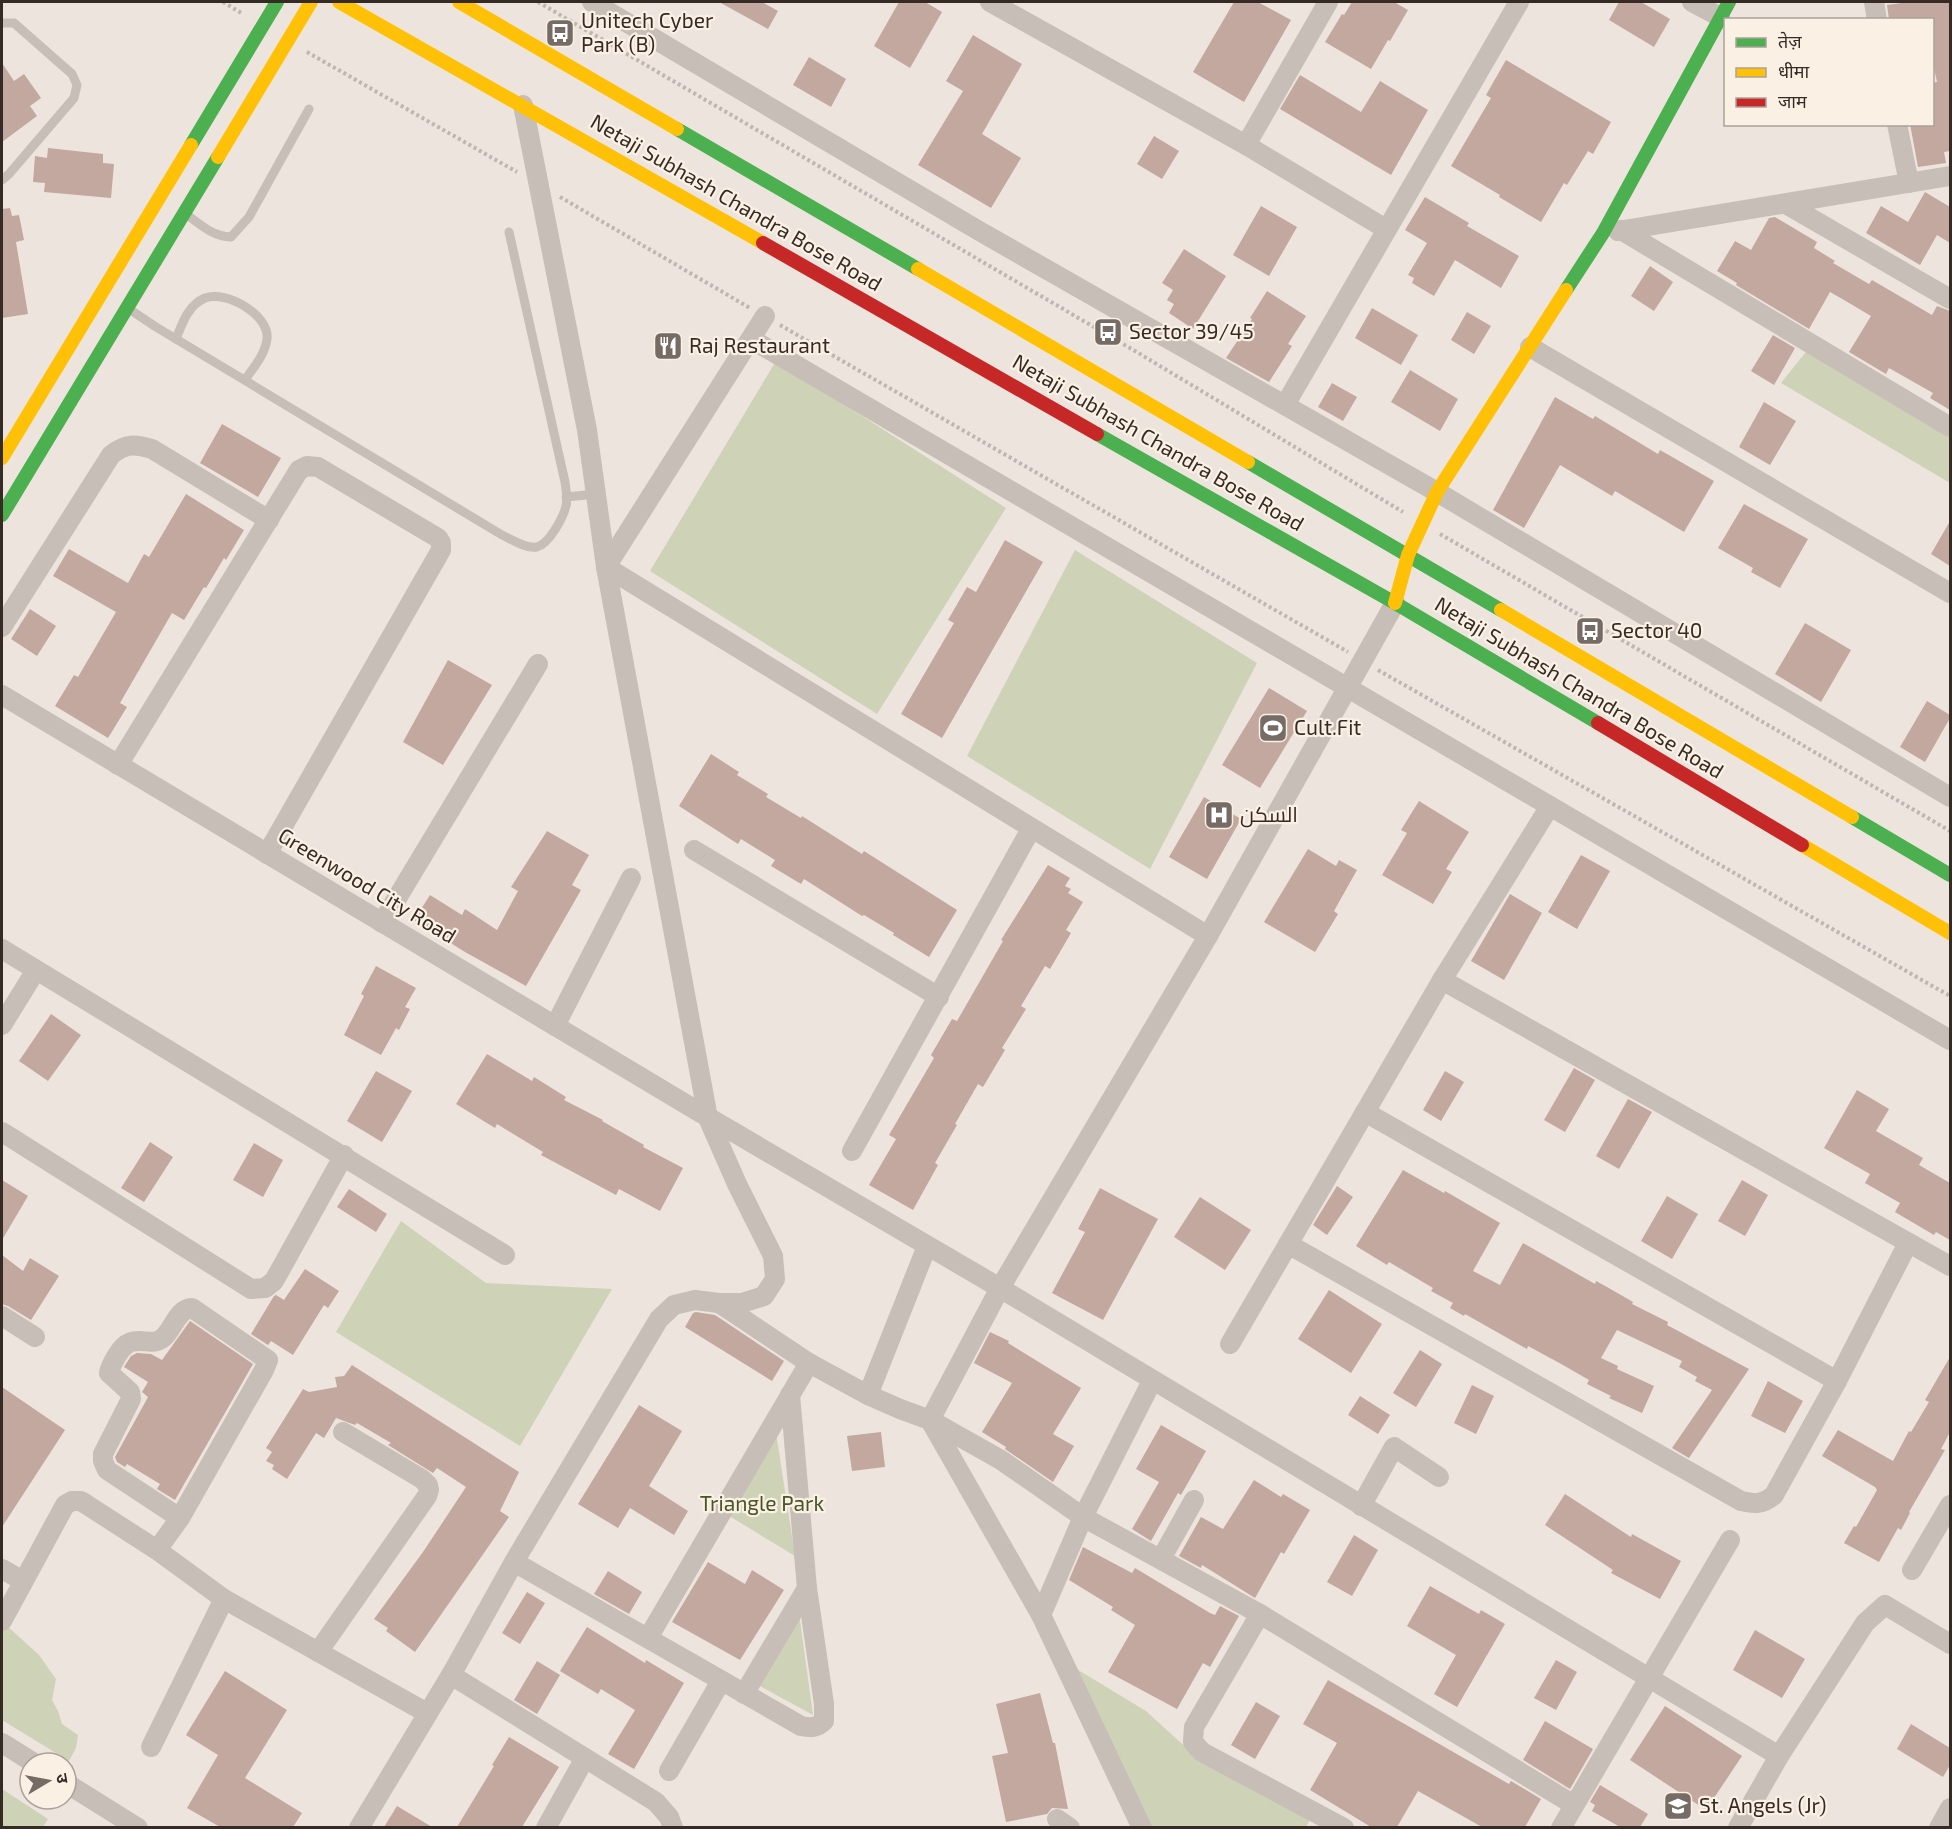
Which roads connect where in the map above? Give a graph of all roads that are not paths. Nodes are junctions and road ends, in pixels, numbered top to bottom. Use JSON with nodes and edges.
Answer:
{"nodes":[{"id":1,"x":276,"y":2,"type":"edge"},
{"id":2,"x":311,"y":2,"type":"edge"},
{"id":3,"x":339,"y":2,"type":"edge"},
{"id":4,"x":459,"y":2,"type":"edge"},
{"id":5,"x":990,"y":2,"type":"edge"},
{"id":6,"x":1519,"y":2,"type":"edge"},
{"id":7,"x":1692,"y":2,"type":"edge"},
{"id":8,"x":1874,"y":2,"type":"edge"},
{"id":9,"x":1324,"y":3,"type":"edge"},
{"id":10,"x":600,"y":4,"type":"edge"},
{"id":11,"x":1724,"y":9,"type":"edge"},
{"id":12,"x":1877,"y":18,"type":"edge"},
{"id":13,"x":2,"y":23,"type":"edge"},
{"id":14,"x":523,"y":105,"type":"junction"},
{"id":15,"x":309,"y":109,"type":"dead end"},
{"id":16,"x":1898,"y":126,"type":"edge"},
{"id":17,"x":1246,"y":145,"type":"junction"},
{"id":18,"x":1950,"y":176,"type":"edge"},
{"id":19,"x":2,"y":180,"type":"edge"},
{"id":20,"x":1909,"y":183,"type":"junction"},
{"id":21,"x":1786,"y":204,"type":"junction"},
{"id":22,"x":184,"y":212,"type":"junction"},
{"id":23,"x":1386,"y":229,"type":"junction"},
{"id":24,"x":509,"y":232,"type":"dead end"},
{"id":25,"x":1612,"y":232,"type":"junction"},
{"id":26,"x":1950,"y":299,"type":"edge"},
{"id":27,"x":127,"y":308,"type":"junction"},
{"id":28,"x":765,"y":316,"type":"road end"},
{"id":29,"x":176,"y":339,"type":"junction"},
{"id":30,"x":751,"y":339,"type":"junction"},
{"id":31,"x":1530,"y":347,"type":"junction"},
{"id":32,"x":245,"y":380,"type":"junction"},
{"id":33,"x":1285,"y":405,"type":"junction"},
{"id":34,"x":1950,"y":427,"type":"edge"},
{"id":35,"x":2,"y":458,"type":"edge"},
{"id":36,"x":1437,"y":492,"type":"junction"},
{"id":37,"x":596,"y":494,"type":"junction"},
{"id":38,"x":566,"y":497,"type":"junction"},
{"id":39,"x":2,"y":515,"type":"edge"},
{"id":40,"x":268,"y":520,"type":"junction"},
{"id":41,"x":1408,"y":555,"type":"junction"},
{"id":42,"x":606,"y":567,"type":"junction"},
{"id":43,"x":1950,"y":594,"type":"edge"},
{"id":44,"x":1395,"y":603,"type":"junction"},
{"id":45,"x":2,"y":627,"type":"edge"},
{"id":46,"x":538,"y":664,"type":"dead end"},
{"id":47,"x":1348,"y":688,"type":"junction"},
{"id":48,"x":2,"y":695,"type":"edge"},
{"id":49,"x":118,"y":765,"type":"junction"},
{"id":50,"x":1950,"y":797,"type":"edge"},
{"id":51,"x":1550,"y":806,"type":"junction"},
{"id":52,"x":1031,"y":829,"type":"junction"},
{"id":53,"x":694,"y":850,"type":"dead end"},
{"id":54,"x":267,"y":854,"type":"junction"},
{"id":55,"x":1950,"y":875,"type":"edge"},
{"id":56,"x":631,"y":878,"type":"dead end"},
{"id":57,"x":382,"y":923,"type":"junction"},
{"id":58,"x":1950,"y":933,"type":"edge"},
{"id":59,"x":1208,"y":936,"type":"junction"},
{"id":60,"x":2,"y":949,"type":"edge"},
{"id":61,"x":36,"y":970,"type":"junction"},
{"id":62,"x":1442,"y":980,"type":"junction"},
{"id":63,"x":939,"y":997,"type":"junction"},
{"id":64,"x":2,"y":1025,"type":"edge"},
{"id":65,"x":555,"y":1026,"type":"junction"},
{"id":66,"x":1950,"y":1040,"type":"edge"},
{"id":67,"x":1365,"y":1112,"type":"junction"},
{"id":68,"x":708,"y":1118,"type":"junction"},
{"id":69,"x":2,"y":1132,"type":"edge"},
{"id":70,"x":852,"y":1151,"type":"dead end"},
{"id":71,"x":344,"y":1155,"type":"junction"},
{"id":72,"x":1908,"y":1243,"type":"junction"},
{"id":73,"x":1288,"y":1244,"type":"junction"},
{"id":74,"x":927,"y":1246,"type":"junction"},
{"id":75,"x":505,"y":1255,"type":"dead end"},
{"id":76,"x":1950,"y":1266,"type":"edge"},
{"id":77,"x":1000,"y":1288,"type":"junction"},
{"id":78,"x":719,"y":1303,"type":"junction"},
{"id":79,"x":2,"y":1316,"type":"edge"},
{"id":80,"x":35,"y":1337,"type":"dead end"},
{"id":81,"x":1230,"y":1344,"type":"dead end"},
{"id":82,"x":809,"y":1363,"type":"junction"},
{"id":83,"x":1152,"y":1381,"type":"junction"},
{"id":84,"x":1837,"y":1381,"type":"junction"},
{"id":85,"x":790,"y":1395,"type":"junction"},
{"id":86,"x":868,"y":1395,"type":"junction"},
{"id":87,"x":930,"y":1420,"type":"junction"},
{"id":88,"x":343,"y":1432,"type":"dead end"},
{"id":89,"x":1439,"y":1477,"type":"dead end"},
{"id":90,"x":1194,"y":1500,"type":"dead end"},
{"id":91,"x":1950,"y":1504,"type":"edge"},
{"id":92,"x":1361,"y":1506,"type":"junction"},
{"id":93,"x":1083,"y":1517,"type":"junction"},
{"id":94,"x":180,"y":1518,"type":"junction"},
{"id":95,"x":1730,"y":1540,"type":"dead end"},
{"id":96,"x":157,"y":1550,"type":"junction"},
{"id":97,"x":1161,"y":1559,"type":"junction"},
{"id":98,"x":514,"y":1562,"type":"junction"},
{"id":99,"x":2,"y":1569,"type":"edge"},
{"id":100,"x":1912,"y":1570,"type":"dead end"},
{"id":101,"x":22,"y":1581,"type":"junction"},
{"id":102,"x":807,"y":1588,"type":"junction"},
{"id":103,"x":224,"y":1599,"type":"junction"},
{"id":104,"x":1260,"y":1614,"type":"junction"},
{"id":105,"x":1041,"y":1615,"type":"junction"},
{"id":106,"x":2,"y":1621,"type":"edge"},
{"id":107,"x":648,"y":1638,"type":"junction"},
{"id":108,"x":1950,"y":1644,"type":"edge"},
{"id":109,"x":318,"y":1652,"type":"junction"},
{"id":110,"x":451,"y":1675,"type":"junction"},
{"id":111,"x":1650,"y":1679,"type":"junction"},
{"id":112,"x":721,"y":1681,"type":"junction"},
{"id":113,"x":744,"y":1694,"type":"junction"},
{"id":114,"x":427,"y":1713,"type":"junction"},
{"id":115,"x":2,"y":1743,"type":"edge"},
{"id":116,"x":151,"y":1747,"type":"dead end"},
{"id":117,"x":18,"y":1753,"type":"edge"},
{"id":118,"x":1779,"y":1756,"type":"junction"},
{"id":119,"x":585,"y":1758,"type":"junction"},
{"id":120,"x":669,"y":1771,"type":"dead end"},
{"id":121,"x":78,"y":1790,"type":"edge"},
{"id":122,"x":1574,"y":1805,"type":"junction"},
{"id":123,"x":1950,"y":1808,"type":"edge"},
{"id":124,"x":1315,"y":1821,"type":"edge"},
{"id":125,"x":1137,"y":1826,"type":"edge"},
{"id":126,"x":138,"y":1827,"type":"edge"},
{"id":127,"x":359,"y":1827,"type":"edge"},
{"id":128,"x":546,"y":1827,"type":"edge"},
{"id":129,"x":673,"y":1827,"type":"edge"},
{"id":130,"x":1344,"y":1827,"type":"edge"},
{"id":131,"x":1561,"y":1827,"type":"edge"},
{"id":132,"x":1738,"y":1827,"type":"edge"},
{"id":133,"x":1939,"y":1827,"type":"edge"}],
"edges":[{"from":1,"to":35,"type":"main road"},
{"from":2,"to":22,"type":"main road"},
{"from":3,"to":14,"type":"main road","name":"Netaji Subhash Chandra Bose Road"},
{"from":4,"to":41,"type":"main road","name":"Netaji Subhash Chandra Bose Road"},
{"from":5,"to":17,"type":"street"},
{"from":6,"to":23,"type":"street"},
{"from":7,"to":11,"type":"street"},
{"from":8,"to":12,"type":"street"},
{"from":9,"to":17,"type":"street"},
{"from":10,"to":33,"type":"street"},
{"from":11,"to":25,"type":"main road"},
{"from":13,"to":19,"type":"lane"},
{"from":14,"to":37,"type":"street"},
{"from":14,"to":44,"type":"main road","name":"Netaji Subhash Chandra Bose Road"},
{"from":15,"to":22,"type":"lane"},
{"from":16,"to":20,"type":"street"},
{"from":17,"to":23,"type":"street"},
{"from":18,"to":20,"type":"street"},
{"from":20,"to":21,"type":"street"},
{"from":21,"to":25,"type":"street"},
{"from":21,"to":26,"type":"street"},
{"from":22,"to":27,"type":"main road"},
{"from":23,"to":33,"type":"street"},
{"from":24,"to":38,"type":"lane"},
{"from":25,"to":31,"type":"main road"},
{"from":25,"to":34,"type":"street"},
{"from":27,"to":29,"type":"lane"},
{"from":27,"to":39,"type":"main road"},
{"from":28,"to":30,"type":"street"},
{"from":29,"to":32,"type":"lane"},
{"from":29,"to":32,"type":"lane"},
{"from":30,"to":42,"type":"street"},
{"from":30,"to":47,"type":"street"},
{"from":31,"to":36,"type":"main road"},
{"from":31,"to":43,"type":"street"},
{"from":32,"to":38,"type":"lane"},
{"from":33,"to":36,"type":"street"},
{"from":36,"to":41,"type":"main road"},
{"from":36,"to":50,"type":"street"},
{"from":37,"to":38,"type":"lane"},
{"from":37,"to":42,"type":"street"},
{"from":40,"to":45,"type":"street"},
{"from":40,"to":49,"type":"street"},
{"from":40,"to":54,"type":"street"},
{"from":41,"to":44,"type":"main road"},
{"from":41,"to":55,"type":"main road","name":"Netaji Subhash Chandra Bose Road"},
{"from":42,"to":52,"type":"street"},
{"from":42,"to":68,"type":"street"},
{"from":44,"to":47,"type":"street"},
{"from":44,"to":58,"type":"main road","name":"Netaji Subhash Chandra Bose Road"},
{"from":46,"to":57,"type":"street"},
{"from":47,"to":51,"type":"street"},
{"from":47,"to":59,"type":"street"},
{"from":48,"to":49,"type":"street","name":"Greenwood City Road"},
{"from":49,"to":54,"type":"street","name":"Greenwood City Road"},
{"from":51,"to":62,"type":"street"},
{"from":51,"to":66,"type":"street"},
{"from":52,"to":59,"type":"street"},
{"from":52,"to":63,"type":"street"},
{"from":53,"to":63,"type":"street"},
{"from":54,"to":57,"type":"street","name":"Greenwood City Road"},
{"from":56,"to":65,"type":"street"},
{"from":57,"to":65,"type":"street","name":"Greenwood City Road"},
{"from":59,"to":77,"type":"street"},
{"from":60,"to":61,"type":"street"},
{"from":61,"to":64,"type":"street"},
{"from":61,"to":71,"type":"street"},
{"from":62,"to":67,"type":"street"},
{"from":62,"to":72,"type":"street"},
{"from":63,"to":70,"type":"street"},
{"from":65,"to":68,"type":"street","name":"Greenwood City Road"},
{"from":67,"to":73,"type":"street"},
{"from":67,"to":84,"type":"street"},
{"from":68,"to":74,"type":"street","name":"Greenwood City Road"},
{"from":68,"to":78,"type":"street"},
{"from":69,"to":71,"type":"street"},
{"from":71,"to":75,"type":"street"},
{"from":72,"to":76,"type":"street"},
{"from":72,"to":84,"type":"street"},
{"from":73,"to":81,"type":"street"},
{"from":73,"to":84,"type":"street"},
{"from":74,"to":77,"type":"street","name":"Greenwood City Road"},
{"from":74,"to":86,"type":"street"},
{"from":77,"to":83,"type":"street","name":"Greenwood City Road"},
{"from":77,"to":87,"type":"street"},
{"from":78,"to":82,"type":"street"},
{"from":78,"to":98,"type":"street"},
{"from":79,"to":80,"type":"street"},
{"from":82,"to":85,"type":"street"},
{"from":82,"to":86,"type":"street"},
{"from":83,"to":92,"type":"street","name":"Greenwood City Road"},
{"from":83,"to":93,"type":"street"},
{"from":85,"to":102,"type":"street"},
{"from":85,"to":107,"type":"street"},
{"from":86,"to":87,"type":"street"},
{"from":87,"to":93,"type":"street"},
{"from":87,"to":105,"type":"street"},
{"from":88,"to":109,"type":"street"},
{"from":89,"to":92,"type":"street"},
{"from":90,"to":97,"type":"street"},
{"from":91,"to":100,"type":"street"},
{"from":92,"to":111,"type":"street","name":"Greenwood City Road"},
{"from":93,"to":97,"type":"street"},
{"from":93,"to":105,"type":"street"},
{"from":94,"to":94,"type":"street"},
{"from":94,"to":96,"type":"street"},
{"from":95,"to":111,"type":"street"},
{"from":96,"to":101,"type":"street"},
{"from":96,"to":103,"type":"street"},
{"from":97,"to":104,"type":"street"},
{"from":98,"to":107,"type":"street"},
{"from":98,"to":110,"type":"street"},
{"from":99,"to":101,"type":"street"},
{"from":101,"to":106,"type":"street"},
{"from":102,"to":113,"type":"street"},
{"from":102,"to":113,"type":"street"},
{"from":103,"to":109,"type":"street"},
{"from":103,"to":116,"type":"street"},
{"from":104,"to":122,"type":"street"},
{"from":104,"to":124,"type":"street"},
{"from":105,"to":125,"type":"street"},
{"from":107,"to":112,"type":"street"},
{"from":108,"to":118,"type":"street"},
{"from":109,"to":114,"type":"street"},
{"from":110,"to":114,"type":"street"},
{"from":110,"to":119,"type":"street"},
{"from":111,"to":118,"type":"street","name":"Greenwood City Road"},
{"from":111,"to":122,"type":"street"},
{"from":112,"to":113,"type":"street"},
{"from":112,"to":120,"type":"street"},
{"from":114,"to":127,"type":"street"},
{"from":115,"to":117,"type":"street"},
{"from":118,"to":132,"type":"street"},
{"from":119,"to":128,"type":"street"},
{"from":119,"to":129,"type":"street"},
{"from":121,"to":126,"type":"street"},
{"from":122,"to":131,"type":"street"},
{"from":123,"to":133,"type":"street"},
{"from":124,"to":130,"type":"street"}]}
